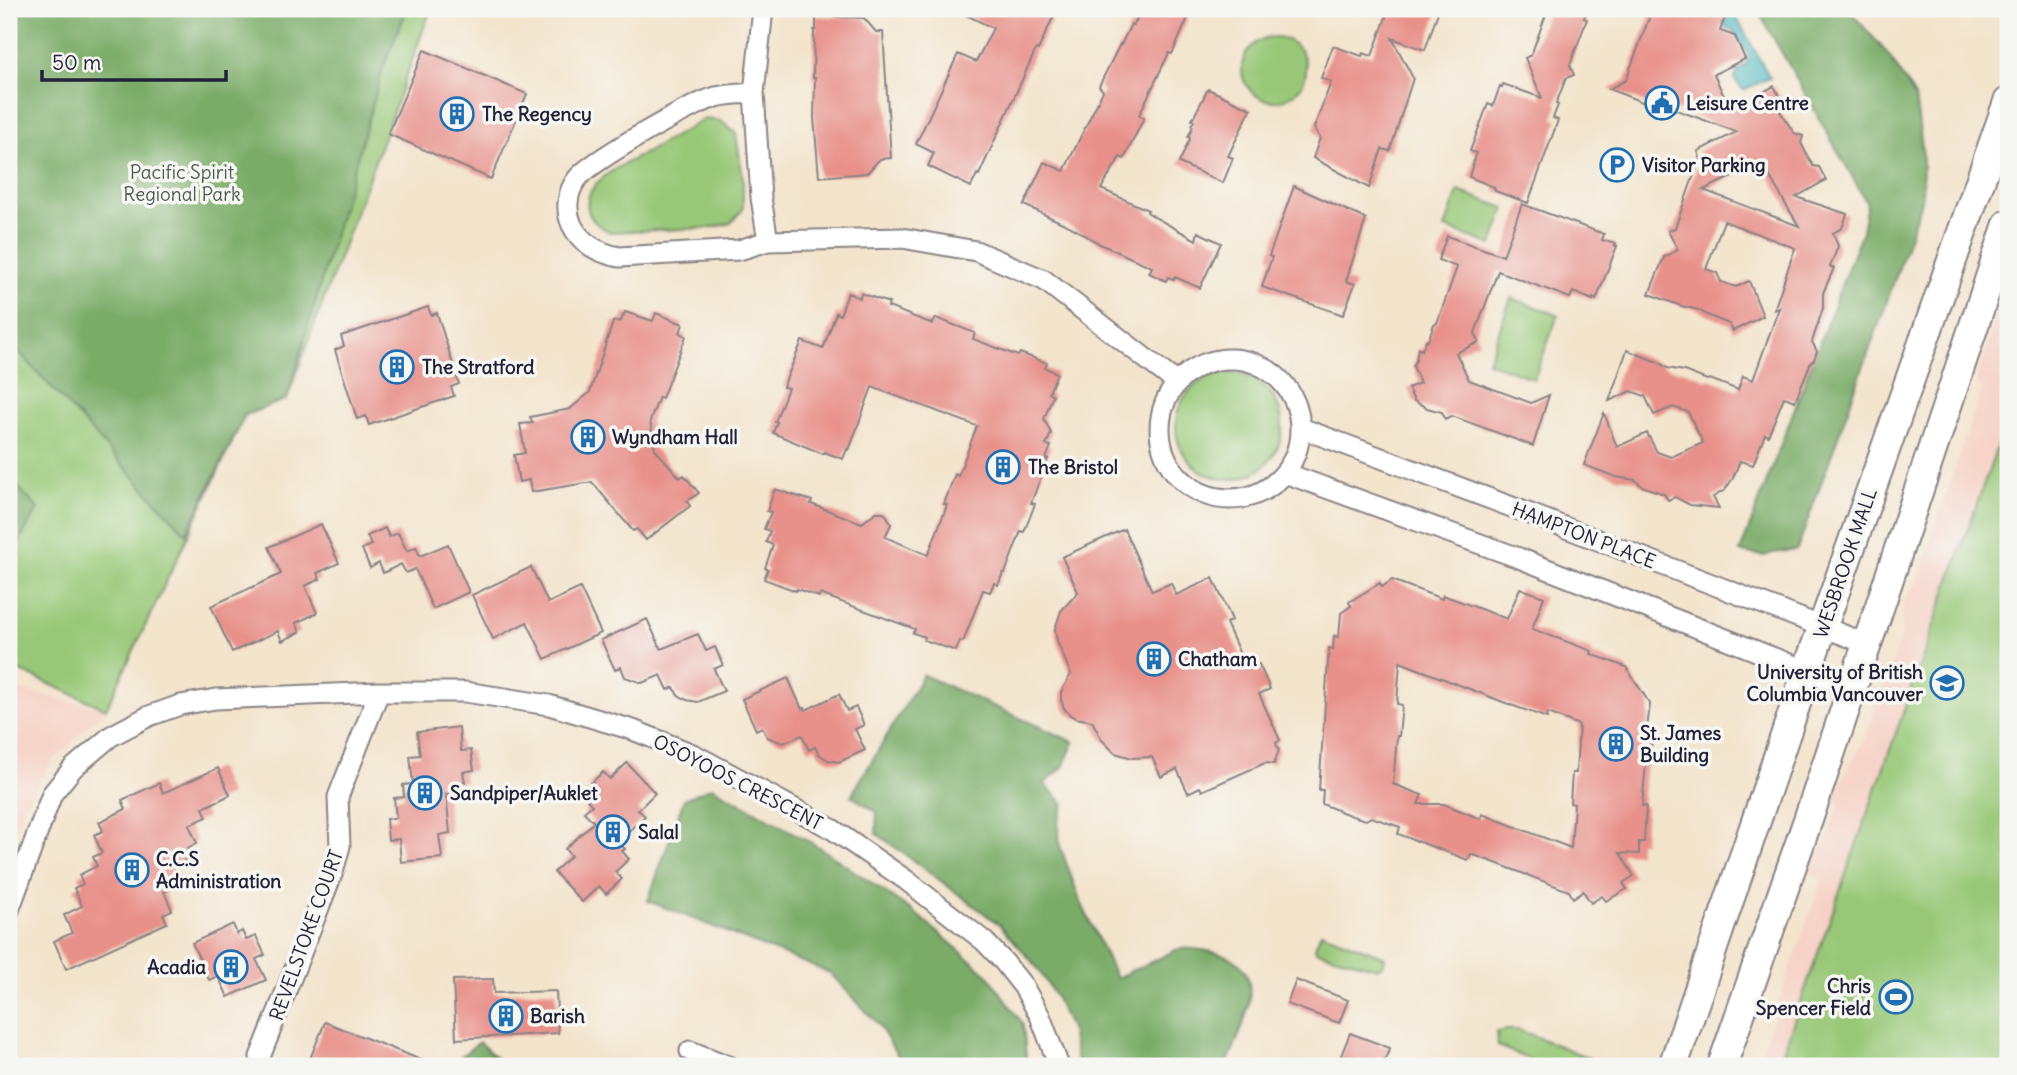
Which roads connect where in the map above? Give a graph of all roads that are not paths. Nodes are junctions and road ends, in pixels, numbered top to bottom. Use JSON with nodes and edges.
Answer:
{"nodes":[{"id":1,"x":763,"y":9,"type":"edge"},
{"id":2,"x":754,"y":93,"type":"junction"},
{"id":3,"x":2008,"y":102,"type":"edge"},
{"id":4,"x":2008,"y":224,"type":"edge"},
{"id":5,"x":768,"y":241,"type":"junction"},
{"id":6,"x":1176,"y":382,"type":"junction"},
{"id":7,"x":1301,"y":428,"type":"junction"},
{"id":8,"x":1285,"y":473,"type":"junction"},
{"id":9,"x":1823,"y":627,"type":"junction"},
{"id":10,"x":1867,"y":644,"type":"junction"},
{"id":11,"x":1807,"y":671,"type":"junction"},
{"id":12,"x":1851,"y":688,"type":"junction"},
{"id":13,"x":379,"y":692,"type":"junction"},
{"id":14,"x":9,"y":910,"type":"edge"},
{"id":15,"x":690,"y":1051,"type":"dead end"},
{"id":16,"x":260,"y":1057,"type":"dead end"},
{"id":17,"x":729,"y":1066,"type":"edge"},
{"id":18,"x":1059,"y":1066,"type":"edge"},
{"id":19,"x":1672,"y":1066,"type":"edge"},
{"id":20,"x":1723,"y":1066,"type":"edge"}],
"edges":[{"from":1,"to":2,"type":"street"},
{"from":2,"to":5,"type":"street"},
{"from":2,"to":5,"type":"street"},
{"from":3,"to":9,"type":"main road","name":"WESBROOK MALL"},
{"from":4,"to":10,"type":"main road"},
{"from":5,"to":6,"type":"street"},
{"from":6,"to":7,"type":"street"},
{"from":6,"to":8,"type":"street"},
{"from":7,"to":8,"type":"street"},
{"from":7,"to":9,"type":"street","name":"HAMPTON PLACE"},
{"from":8,"to":11,"type":"street"},
{"from":9,"to":10,"type":"street","name":"HAMPTON PLACE"},
{"from":9,"to":11,"type":"main road","name":"WESBROOK MALL"},
{"from":10,"to":12,"type":"main road"},
{"from":11,"to":12,"type":"street"},
{"from":11,"to":19,"type":"main road","name":"WESBROOK MALL"},
{"from":12,"to":20,"type":"main road"},
{"from":13,"to":14,"type":"street","name":"OSOYOOS CRESCENT"},
{"from":13,"to":16,"type":"street","name":"REVELSTOKE COURT"},
{"from":13,"to":18,"type":"street","name":"OSOYOOS CRESCENT"},
{"from":15,"to":17,"type":"street"}]}
